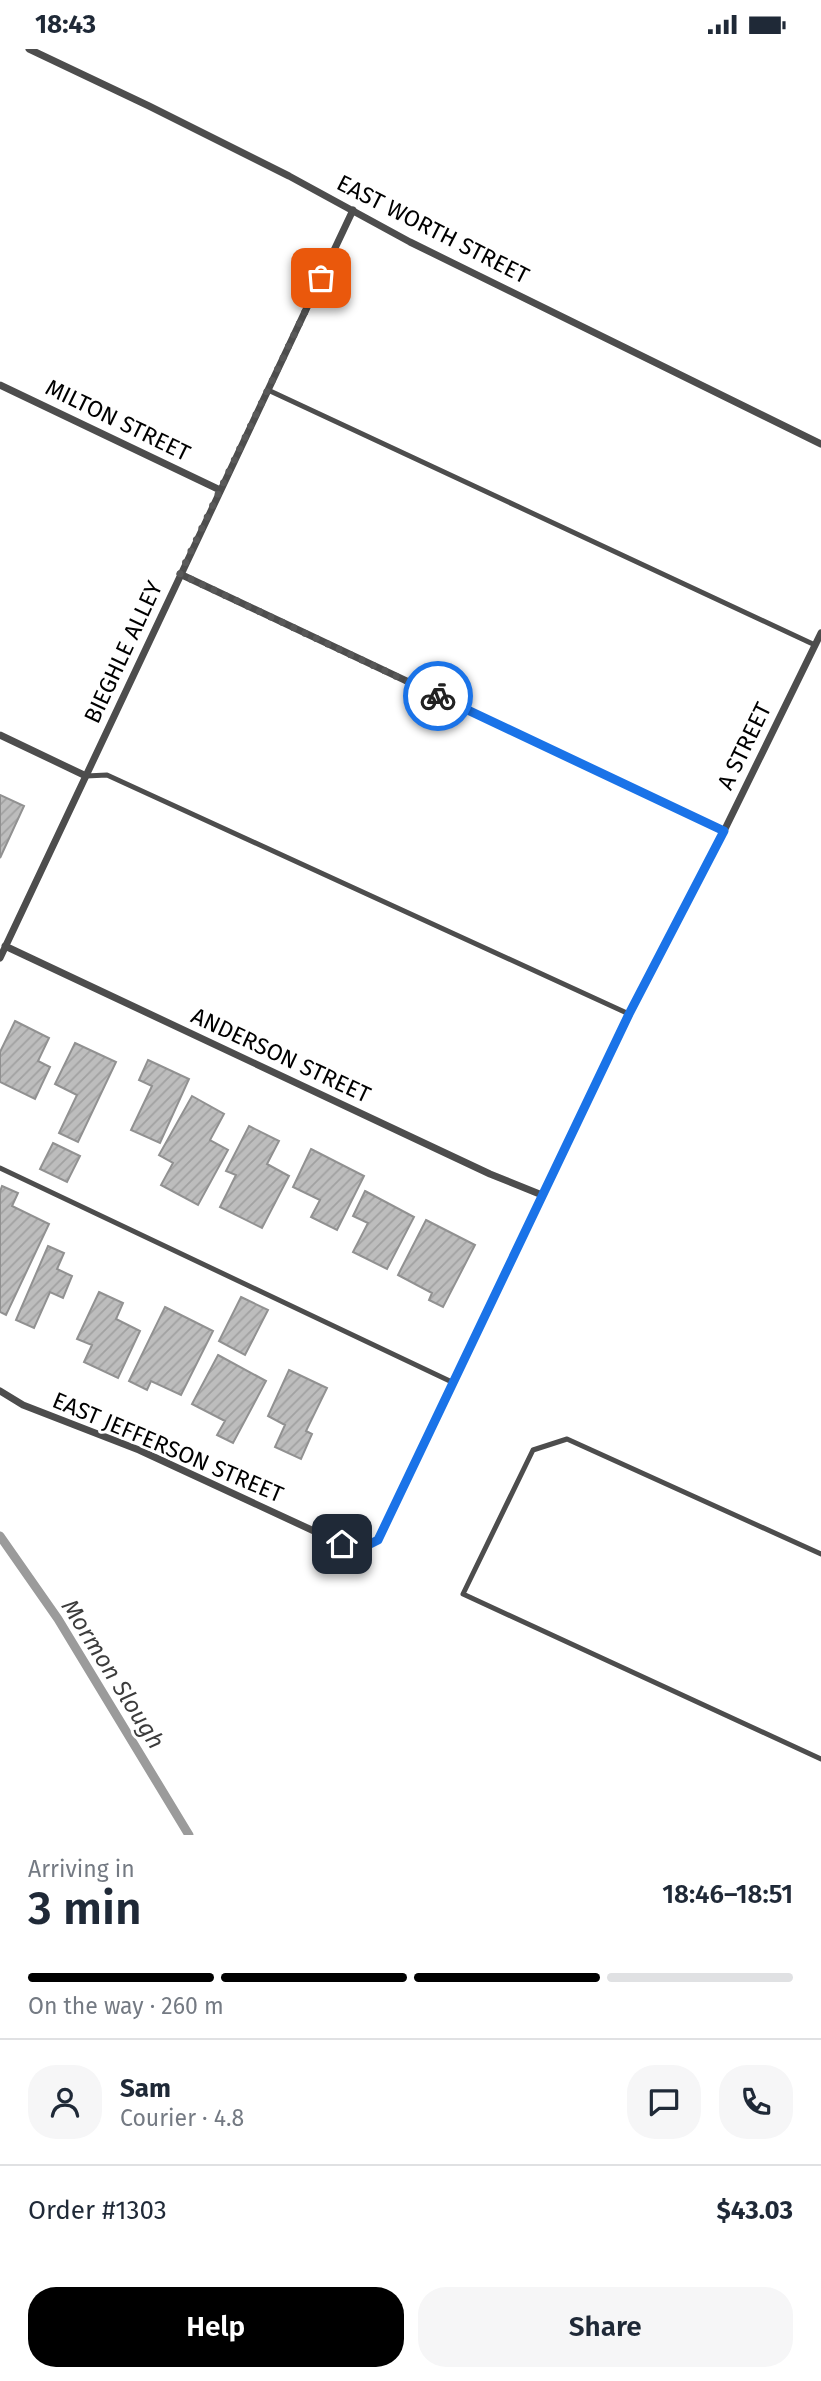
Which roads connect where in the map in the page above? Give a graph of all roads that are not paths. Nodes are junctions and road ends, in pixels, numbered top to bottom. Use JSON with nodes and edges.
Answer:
{"nodes":[{"id":1,"x":29,"y":49,"type":"edge"},
{"id":2,"x":353,"y":210,"type":"junction"},
{"id":3,"x":0,"y":385,"type":"edge"},
{"id":4,"x":268,"y":390,"type":"junction"},
{"id":5,"x":821,"y":444,"type":"edge"},
{"id":6,"x":220,"y":491,"type":"junction"},
{"id":7,"x":180,"y":574,"type":"junction"},
{"id":8,"x":821,"y":633,"type":"edge"},
{"id":9,"x":815,"y":645,"type":"junction"},
{"id":10,"x":0,"y":735,"type":"edge"},
{"id":11,"x":86,"y":776,"type":"junction"},
{"id":12,"x":724,"y":831,"type":"junction"},
{"id":13,"x":5,"y":946,"type":"junction"},
{"id":14,"x":0,"y":958,"type":"edge"},
{"id":15,"x":629,"y":1014,"type":"junction"},
{"id":16,"x":0,"y":1168,"type":"edge"},
{"id":17,"x":542,"y":1195,"type":"junction"},
{"id":18,"x":454,"y":1383,"type":"junction"},
{"id":19,"x":0,"y":1391,"type":"edge"},
{"id":20,"x":362,"y":1548,"type":"joint"},
{"id":21,"x":821,"y":1554,"type":"edge"},
{"id":22,"x":821,"y":1759,"type":"edge"}],
"edges":[{"from":1,"to":2,"type":"street","name":"EAST WORTH STREET"},
{"from":2,"to":4,"type":"street","name":"BIEGHLE ALLEY"},
{"from":2,"to":5,"type":"street","name":"EAST WORTH STREET"},
{"from":3,"to":6,"type":"street","name":"MILTON STREET"},
{"from":4,"to":6,"type":"street","name":"BIEGHLE ALLEY"},
{"from":4,"to":9,"type":"lane"},
{"from":6,"to":7,"type":"street","name":"BIEGHLE ALLEY"},
{"from":7,"to":11,"type":"street","name":"BIEGHLE ALLEY"},
{"from":7,"to":12,"type":"street"},
{"from":8,"to":9,"type":"street","name":"A STREET"},
{"from":9,"to":12,"type":"street","name":"A STREET"},
{"from":10,"to":11,"type":"street"},
{"from":11,"to":13,"type":"street","name":"BIEGHLE ALLEY"},
{"from":11,"to":15,"type":"lane"},
{"from":12,"to":15,"type":"street","name":"A STREET"},
{"from":13,"to":14,"type":"street","name":"BIEGHLE ALLEY"},
{"from":13,"to":17,"type":"street","name":"ANDERSON STREET"},
{"from":15,"to":17,"type":"street","name":"A STREET"},
{"from":16,"to":18,"type":"lane"},
{"from":17,"to":18,"type":"street","name":"A STREET"},
{"from":18,"to":20,"type":"street","name":"A STREET"},
{"from":19,"to":20,"type":"street","name":"EAST JEFFERSON STREET"},
{"from":21,"to":22,"type":"lane"}]}
